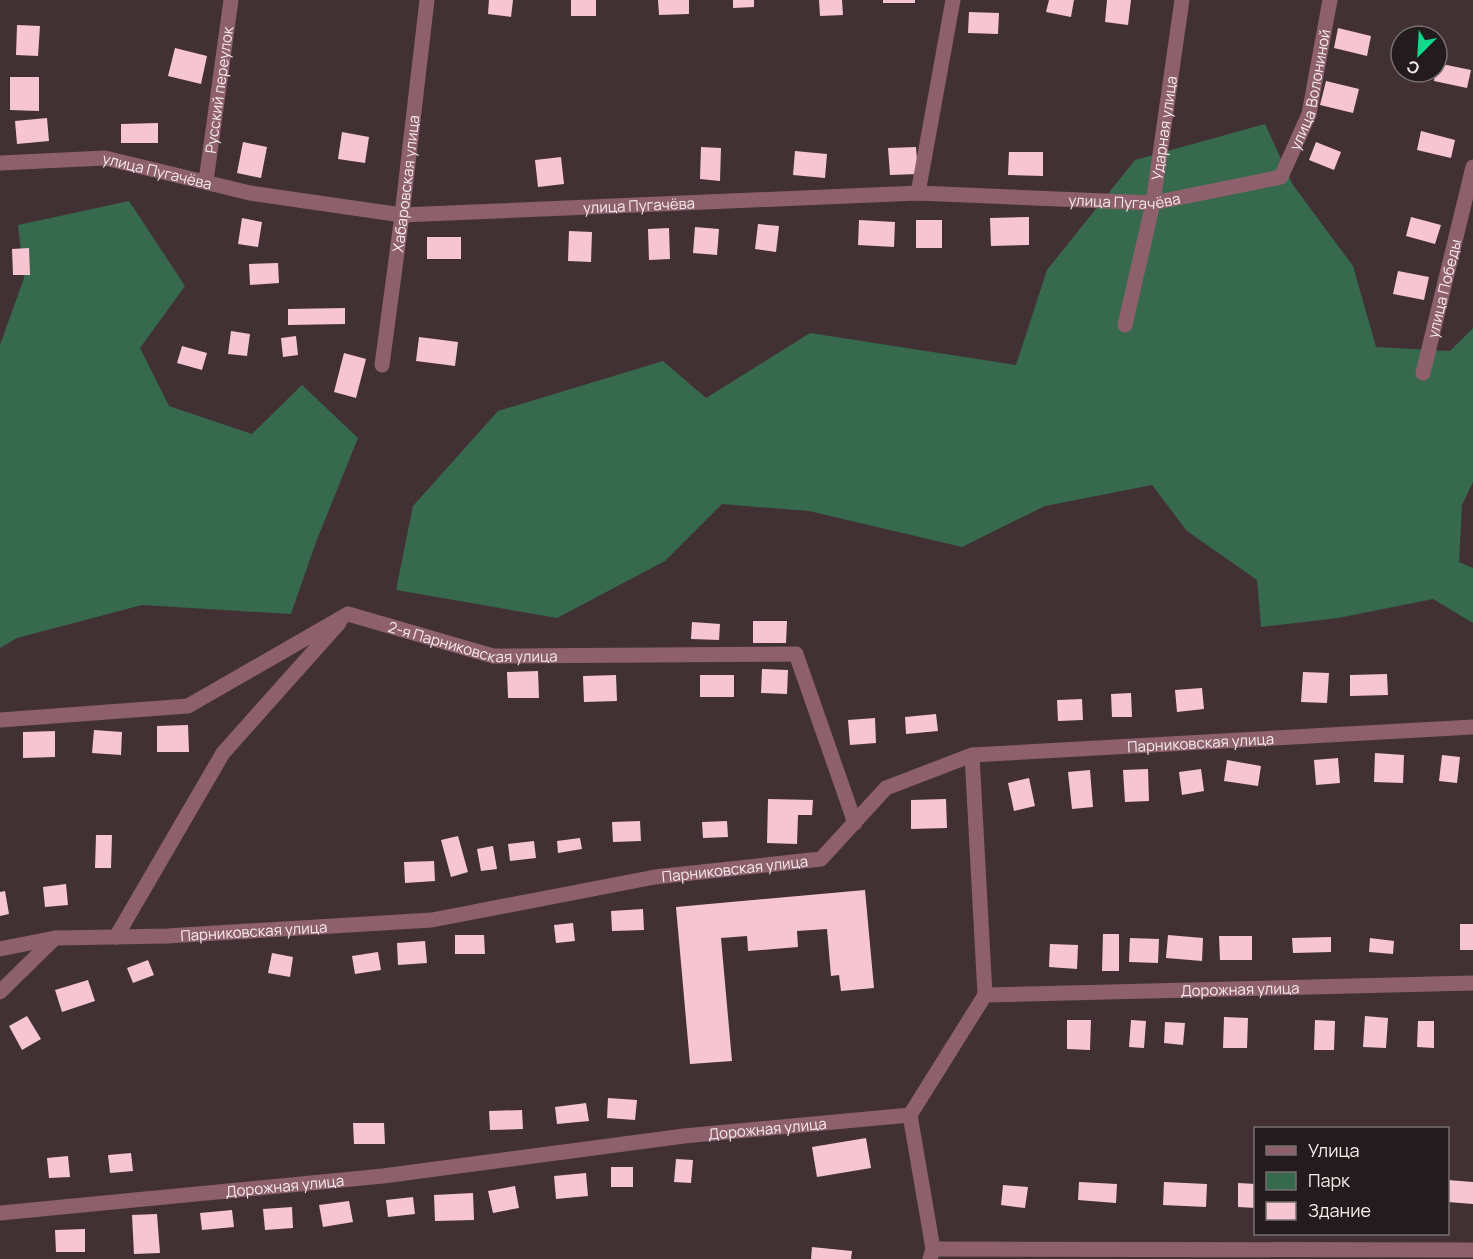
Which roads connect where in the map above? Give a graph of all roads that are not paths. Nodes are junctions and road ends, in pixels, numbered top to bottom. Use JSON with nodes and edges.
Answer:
{"nodes":[{"id":1,"x":231,"y":0,"type":"edge"},
{"id":2,"x":427,"y":0,"type":"edge"},
{"id":3,"x":953,"y":0,"type":"edge"},
{"id":4,"x":1182,"y":0,"type":"edge"},
{"id":5,"x":1330,"y":0,"type":"edge"},
{"id":6,"x":0,"y":164,"type":"edge"},
{"id":7,"x":1473,"y":167,"type":"edge"},
{"id":8,"x":1281,"y":177,"type":"joint"},
{"id":9,"x":206,"y":181,"type":"junction"},
{"id":10,"x":918,"y":193,"type":"junction"},
{"id":11,"x":1153,"y":203,"type":"junction"},
{"id":12,"x":402,"y":215,"type":"junction"},
{"id":13,"x":1125,"y":325,"type":"dead end"},
{"id":14,"x":382,"y":365,"type":"dead end"},
{"id":15,"x":1423,"y":373,"type":"dead end"},
{"id":16,"x":348,"y":614,"type":"junction"},
{"id":17,"x":0,"y":720,"type":"edge"},
{"id":18,"x":1473,"y":727,"type":"edge"},
{"id":19,"x":972,"y":754,"type":"junction"},
{"id":20,"x":855,"y":823,"type":"junction"},
{"id":21,"x":116,"y":937,"type":"junction"},
{"id":22,"x":55,"y":938,"type":"junction"},
{"id":23,"x":0,"y":949,"type":"edge"},
{"id":24,"x":1473,"y":983,"type":"edge"},
{"id":25,"x":0,"y":992,"type":"edge"},
{"id":26,"x":985,"y":996,"type":"junction"},
{"id":27,"x":910,"y":1115,"type":"junction"},
{"id":28,"x":0,"y":1213,"type":"edge"},
{"id":29,"x":1473,"y":1250,"type":"edge"},
{"id":30,"x":932,"y":1254,"type":"edge"}],
"edges":[{"from":1,"to":9,"type":"street","name":"Русский переулок"},
{"from":2,"to":12,"type":"street","name":"Хабаровская улица"},
{"from":3,"to":10,"type":"street"},
{"from":4,"to":11,"type":"street","name":"Ударная улица"},
{"from":5,"to":8,"type":"street","name":"улица Волониной"},
{"from":6,"to":9,"type":"street","name":"улица Пугачёва"},
{"from":7,"to":15,"type":"street","name":"улица Победы"},
{"from":8,"to":11,"type":"street","name":"улица Пугачёва"},
{"from":9,"to":12,"type":"street","name":"улица Пугачёва"},
{"from":10,"to":11,"type":"street","name":"улица Пугачёва"},
{"from":10,"to":12,"type":"street","name":"улица Пугачёва"},
{"from":11,"to":13,"type":"street","name":"Ударная улица"},
{"from":12,"to":14,"type":"street","name":"Хабаровская улица"},
{"from":16,"to":17,"type":"street"},
{"from":16,"to":20,"type":"street","name":"2-я Парниковская улица"},
{"from":16,"to":21,"type":"street"},
{"from":18,"to":19,"type":"street","name":"Парниковская улица"},
{"from":19,"to":20,"type":"street","name":"Парниковская улица"},
{"from":19,"to":26,"type":"street"},
{"from":20,"to":21,"type":"street","name":"Парниковская улица"},
{"from":21,"to":22,"type":"street","name":"Парниковская улица"},
{"from":22,"to":23,"type":"street","name":"Парниковская улица"},
{"from":22,"to":25,"type":"street"},
{"from":24,"to":26,"type":"street","name":"Дорожная улица"},
{"from":26,"to":27,"type":"street"},
{"from":27,"to":28,"type":"street","name":"Дорожная улица"},
{"from":27,"to":30,"type":"street"},
{"from":29,"to":30,"type":"street"}]}
